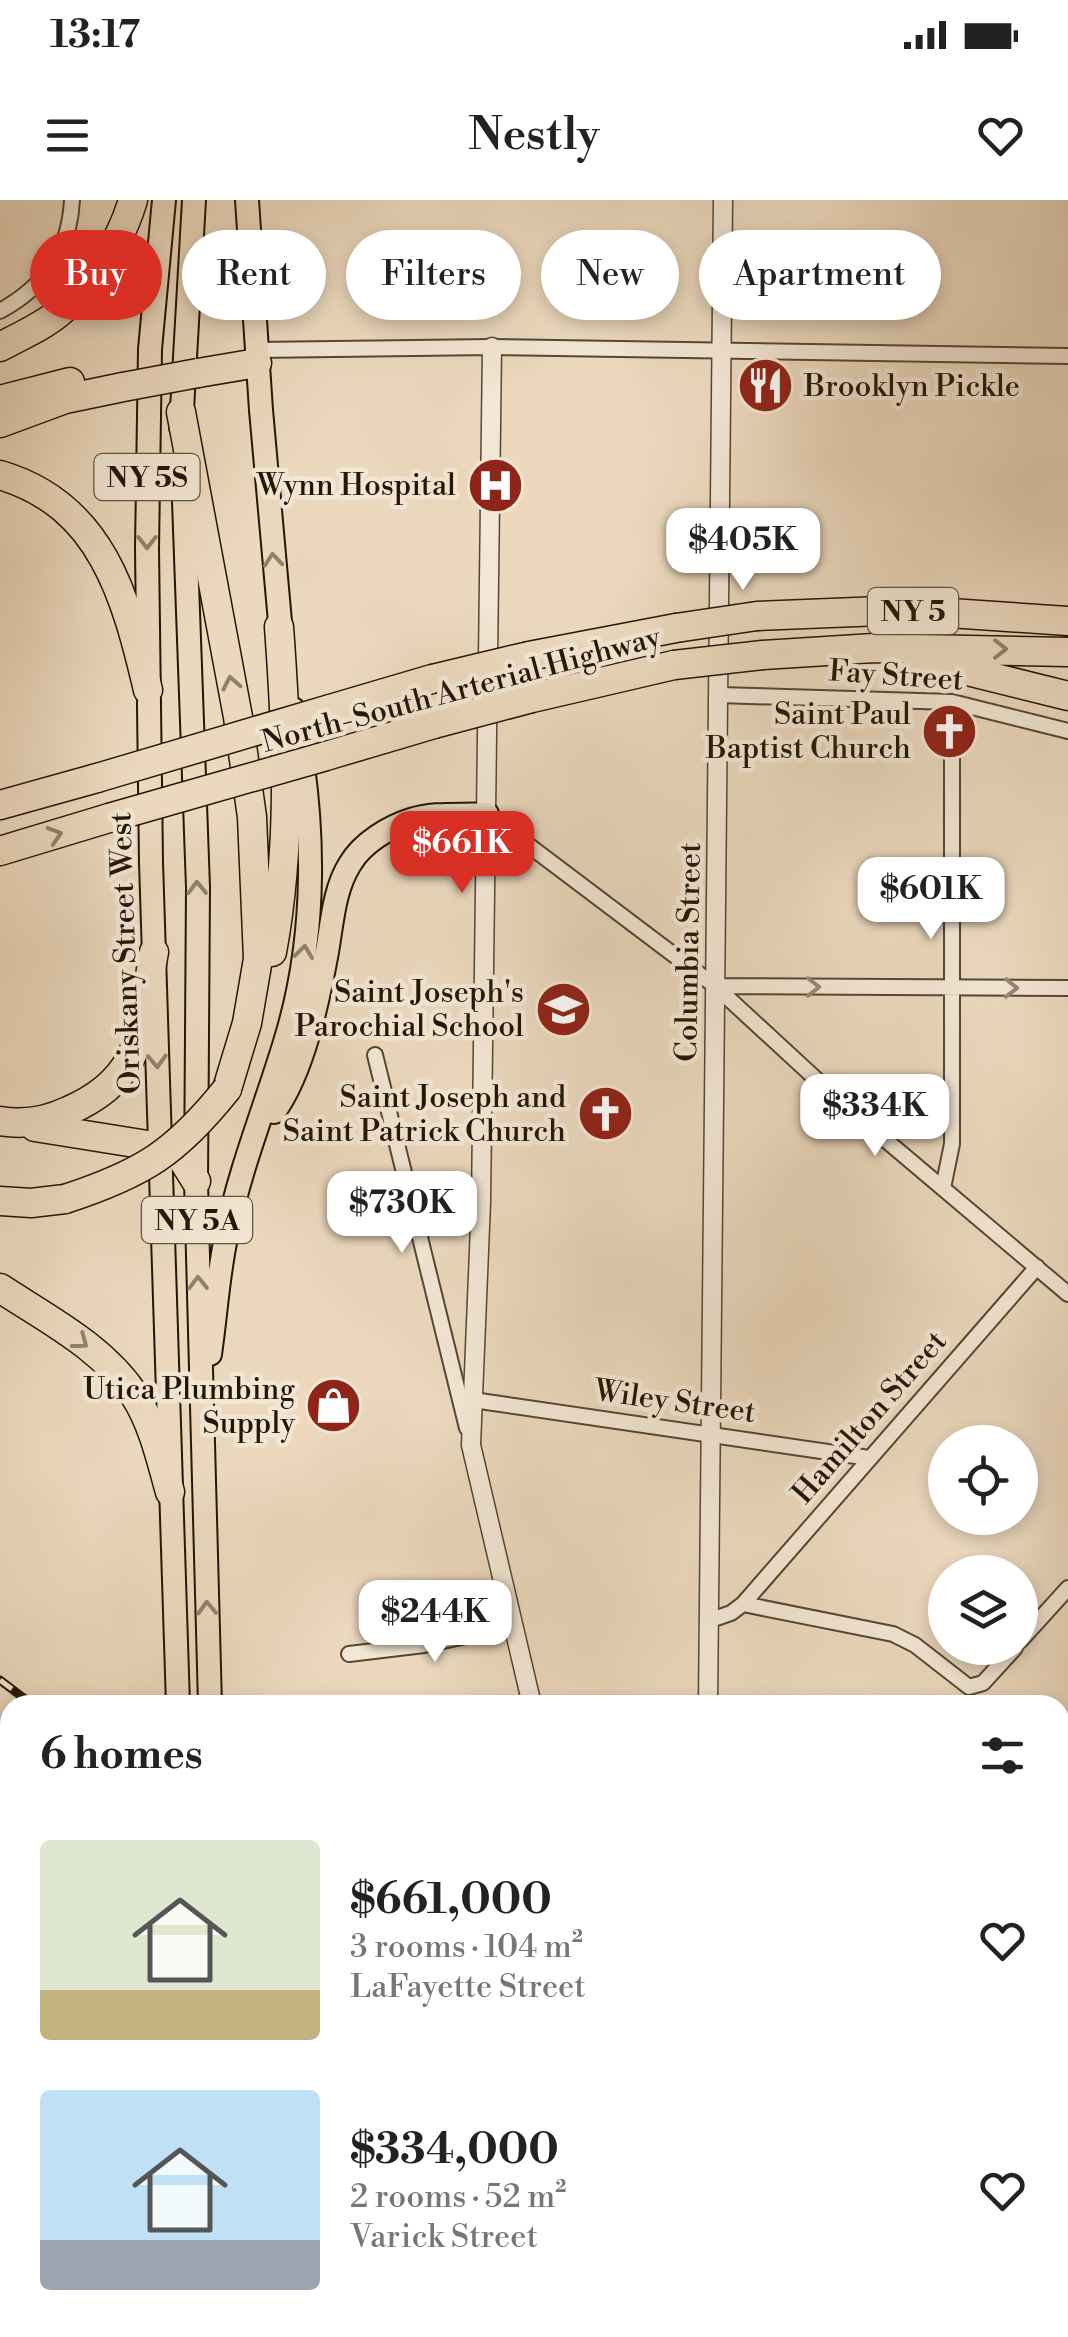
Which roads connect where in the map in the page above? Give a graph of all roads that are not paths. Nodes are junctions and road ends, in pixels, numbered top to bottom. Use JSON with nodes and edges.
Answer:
{"nodes":[{"id":1,"x":72,"y":200,"type":"edge"},
{"id":2,"x":133,"y":200,"type":"edge"},
{"id":3,"x":164,"y":200,"type":"edge"},
{"id":4,"x":194,"y":200,"type":"edge"},
{"id":5,"x":247,"y":200,"type":"edge"},
{"id":6,"x":723,"y":200,"type":"edge"},
{"id":7,"x":0,"y":311,"type":"edge"},
{"id":8,"x":0,"y":347,"type":"edge"},
{"id":9,"x":492,"y":347,"type":"junction"},
{"id":10,"x":722,"y":353,"type":"junction"},
{"id":11,"x":1068,"y":356,"type":"edge"},
{"id":12,"x":257,"y":357,"type":"junction"},
{"id":13,"x":124,"y":378,"type":"junction"},
{"id":14,"x":0,"y":400,"type":"edge"},
{"id":15,"x":181,"y":412,"type":"junction"},
{"id":16,"x":0,"y":422,"type":"edge"},
{"id":17,"x":0,"y":475,"type":"edge"},
{"id":18,"x":1068,"y":622,"type":"edge"},
{"id":19,"x":279,"y":627,"type":"junction"},
{"id":20,"x":874,"y":648,"type":"junction"},
{"id":21,"x":1068,"y":652,"type":"edge"},
{"id":22,"x":148,"y":690,"type":"junction"},
{"id":23,"x":718,"y":696,"type":"junction"},
{"id":24,"x":1068,"y":696,"type":"edge"},
{"id":25,"x":952,"y":702,"type":"junction"},
{"id":26,"x":1068,"y":731,"type":"edge"},
{"id":27,"x":194,"y":735,"type":"joint"},
{"id":28,"x":150,"y":754,"type":"joint"},
{"id":29,"x":5,"y":803,"type":"edge"},
{"id":30,"x":487,"y":814,"type":"junction"},
{"id":31,"x":0,"y":851,"type":"edge"},
{"id":32,"x":154,"y":952,"type":"junction"},
{"id":33,"x":715,"y":986,"type":"junction"},
{"id":34,"x":953,"y":987,"type":"junction"},
{"id":35,"x":1068,"y":988,"type":"edge"},
{"id":36,"x":375,"y":1055,"type":"dead end"},
{"id":37,"x":227,"y":1090,"type":"junction"},
{"id":38,"x":8,"y":1123,"type":"edge"},
{"id":39,"x":254,"y":1139,"type":"junction"},
{"id":40,"x":160,"y":1147,"type":"junction"},
{"id":41,"x":196,"y":1181,"type":"junction"},
{"id":42,"x":943,"y":1188,"type":"junction"},
{"id":43,"x":0,"y":1201,"type":"edge"},
{"id":44,"x":1036,"y":1267,"type":"junction"},
{"id":45,"x":0,"y":1288,"type":"edge"},
{"id":46,"x":1068,"y":1294,"type":"edge"},
{"id":47,"x":473,"y":1400,"type":"junction"},
{"id":48,"x":201,"y":1422,"type":"junction"},
{"id":49,"x":711,"y":1434,"type":"junction"},
{"id":50,"x":472,"y":1446,"type":"junction"},
{"id":51,"x":869,"y":1458,"type":"junction"},
{"id":52,"x":170,"y":1492,"type":"junction"},
{"id":53,"x":1068,"y":1588,"type":"edge"},
{"id":54,"x":743,"y":1604,"type":"junction"},
{"id":55,"x":708,"y":1621,"type":"junction"},
{"id":56,"x":1038,"y":1622,"type":"edge"},
{"id":57,"x":512,"y":1626,"type":"junction"},
{"id":58,"x":349,"y":1654,"type":"dead end"},
{"id":59,"x":928,"y":1656,"type":"edge"},
{"id":60,"x":940,"y":1665,"type":"edge"},
{"id":61,"x":999,"y":1665,"type":"edge"},
{"id":62,"x":178,"y":1695,"type":"edge"},
{"id":63,"x":210,"y":1695,"type":"edge"},
{"id":64,"x":529,"y":1695,"type":"edge"},
{"id":65,"x":708,"y":1695,"type":"edge"}],
"edges":[{"from":1,"to":7,"type":"street"},
{"from":2,"to":8,"type":"highway"},
{"from":3,"to":22,"type":"main road","name":"Oriskany Street West","number":"NY 5S","one_way":true},
{"from":4,"to":15,"type":"main road","number":"NY 5S"},
{"from":5,"to":12,"type":"main road"},
{"from":6,"to":10,"type":"street","name":"Columbia Street"},
{"from":9,"to":10,"type":"street"},
{"from":9,"to":12,"type":"street"},
{"from":9,"to":30,"type":"street"},
{"from":10,"to":11,"type":"street"},
{"from":10,"to":23,"type":"street","name":"Columbia Street"},
{"from":12,"to":13,"type":"highway"},
{"from":19,"to":12,"type":"main road","one_way":true},
{"from":13,"to":14,"type":"highway"},
{"from":13,"to":16,"type":"highway"},
{"from":15,"to":27,"type":"main road","number":"NY 5S"},
{"from":37,"to":15,"type":"highway","one_way":true},
{"from":17,"to":22,"type":"highway"},
{"from":18,"to":29,"type":"highway","name":"North-South Arterial Highway","number":"NY 5","bridge":true},
{"from":19,"to":37,"type":"highway"},
{"from":39,"to":19,"type":"main road","one_way":true},
{"from":20,"to":21,"type":"highway","name":"North-South Arterial Highway","number":"NY 5","one_way":true},
{"from":20,"to":24,"type":"highway"},
{"from":31,"to":20,"type":"highway","name":"North-South Arterial Highway","number":"NY 5","one_way":true,"bridge":true},
{"from":22,"to":28,"type":"main road","name":"Oriskany Street West","number":"NY 5S"},
{"from":23,"to":25,"type":"street","name":"Fay Street"},
{"from":23,"to":33,"type":"street","name":"Columbia Street"},
{"from":25,"to":26,"type":"street","name":"Fay Street"},
{"from":25,"to":34,"type":"street"},
{"from":41,"to":27,"type":"main road","number":"NY 5A","one_way":true},
{"from":28,"to":32,"type":"main road","name":"Oriskany Street West","number":"NY 5A"},
{"from":30,"to":33,"type":"street"},
{"from":30,"to":39,"type":"main road"},
{"from":30,"to":47,"type":"street"},
{"from":32,"to":38,"type":"highway"},
{"from":32,"to":40,"type":"main road","name":"Oriskany Street West","number":"NY 5A","one_way":true},
{"from":33,"to":34,"type":"street","one_way":true},
{"from":33,"to":42,"type":"street"},
{"from":33,"to":49,"type":"street","name":"Columbia Street"},
{"from":34,"to":35,"type":"street","one_way":true},
{"from":34,"to":42,"type":"street"},
{"from":36,"to":50,"type":"street"},
{"from":37,"to":43,"type":"highway","bridge":true},
{"from":38,"to":40,"type":"highway"},
{"from":39,"to":48,"type":"main road"},
{"from":40,"to":41,"type":"highway"},
{"from":40,"to":52,"type":"main road","name":"Oriskany Street West","number":"NY 5A"},
{"from":48,"to":41,"type":"main road","number":"NY 5A","one_way":true},
{"from":42,"to":44,"type":"street"},
{"from":44,"to":46,"type":"street"},
{"from":44,"to":51,"type":"street","name":"Hamilton Street"},
{"from":45,"to":52,"type":"highway","one_way":true},
{"from":47,"to":49,"type":"street","name":"Wiley Street"},
{"from":47,"to":50,"type":"street"},
{"from":63,"to":48,"type":"main road","number":"NY 5A","one_way":true},
{"from":49,"to":51,"type":"street","name":"Wiley Street"},
{"from":49,"to":55,"type":"street","name":"Columbia Street"},
{"from":50,"to":57,"type":"street"},
{"from":51,"to":54,"type":"street","name":"Hamilton Street"},
{"from":52,"to":62,"type":"main road","name":"Oriskany Street West","number":"NY 5A"},
{"from":53,"to":56,"type":"street"},
{"from":54,"to":55,"type":"street"},
{"from":54,"to":59,"type":"street"},
{"from":55,"to":65,"type":"street","name":"Columbia Street"},
{"from":57,"to":58,"type":"street"},
{"from":57,"to":64,"type":"street"},
{"from":60,"to":61,"type":"street"}]}
